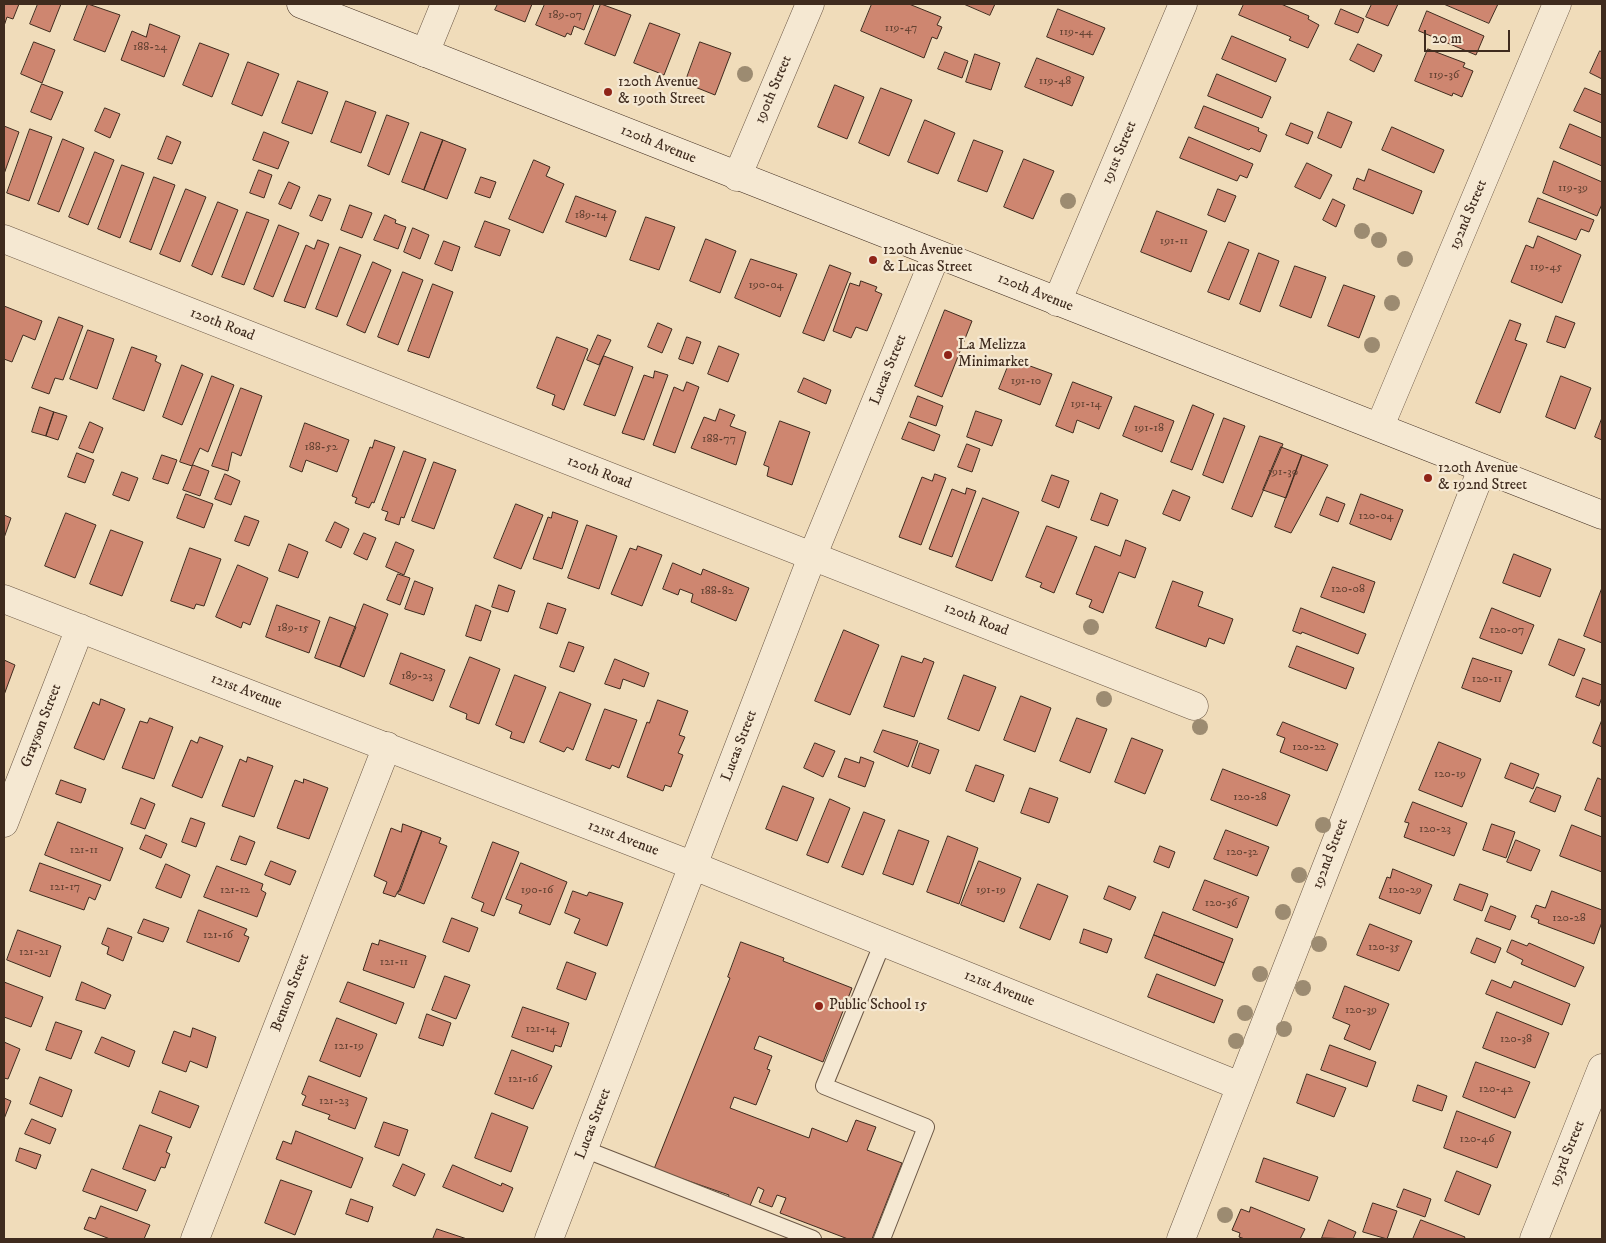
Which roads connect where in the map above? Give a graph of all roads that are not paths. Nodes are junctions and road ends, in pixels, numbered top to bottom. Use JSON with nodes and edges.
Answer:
{"nodes":[{"id":1,"x":301,"y":4,"type":"edge"},
{"id":2,"x":445,"y":4,"type":"edge"},
{"id":3,"x":810,"y":4,"type":"edge"},
{"id":4,"x":1183,"y":4,"type":"edge"},
{"id":5,"x":1557,"y":4,"type":"edge"},
{"id":6,"x":425,"y":53,"type":"junction"},
{"id":7,"x":737,"y":177,"type":"junction"},
{"id":8,"x":4,"y":239,"type":"edge"},
{"id":9,"x":936,"y":255,"type":"junction"},
{"id":10,"x":1057,"y":302,"type":"junction"},
{"id":11,"x":1380,"y":426,"type":"junction"},
{"id":12,"x":1482,"y":469,"type":"junction"},
{"id":13,"x":1602,"y":515,"type":"edge"},
{"id":14,"x":812,"y":557,"type":"junction"},
{"id":15,"x":4,"y":599,"type":"edge"},
{"id":16,"x":80,"y":628,"type":"junction"},
{"id":17,"x":1194,"y":706,"type":"dead end"},
{"id":18,"x":387,"y":746,"type":"junction"},
{"id":19,"x":4,"y":824,"type":"edge"},
{"id":20,"x":694,"y":866,"type":"junction"},
{"id":21,"x":883,"y":942,"type":"junction"},
{"id":22,"x":1602,"y":1068,"type":"edge"},
{"id":23,"x":1240,"y":1086,"type":"junction"},
{"id":24,"x":584,"y":1149,"type":"junction"},
{"id":25,"x":195,"y":1239,"type":"edge"},
{"id":26,"x":549,"y":1239,"type":"edge"},
{"id":27,"x":813,"y":1239,"type":"edge"},
{"id":28,"x":882,"y":1239,"type":"edge"},
{"id":29,"x":1181,"y":1239,"type":"edge"},
{"id":30,"x":1534,"y":1239,"type":"edge"}],
"edges":[{"from":1,"to":6,"type":"street","name":"120th Avenue"},
{"from":2,"to":6,"type":"street"},
{"from":3,"to":7,"type":"street","name":"190th Street"},
{"from":4,"to":10,"type":"street","name":"191st Street"},
{"from":5,"to":11,"type":"street","name":"192nd Street"},
{"from":6,"to":7,"type":"street","name":"120th Avenue"},
{"from":7,"to":9,"type":"street","name":"120th Avenue"},
{"from":8,"to":14,"type":"street","name":"120th Road"},
{"from":9,"to":10,"type":"street","name":"120th Avenue"},
{"from":9,"to":14,"type":"street","name":"Lucas Street"},
{"from":10,"to":11,"type":"street","name":"120th Avenue"},
{"from":11,"to":12,"type":"street","name":"120th Avenue"},
{"from":12,"to":13,"type":"street","name":"120th Avenue"},
{"from":12,"to":23,"type":"street","name":"192nd Street"},
{"from":14,"to":17,"type":"street","name":"120th Road"},
{"from":14,"to":20,"type":"street","name":"Lucas Street"},
{"from":15,"to":16,"type":"street","name":"121st Avenue"},
{"from":16,"to":18,"type":"street","name":"121st Avenue"},
{"from":16,"to":19,"type":"street","name":"Grayson Street"},
{"from":18,"to":20,"type":"street","name":"121st Avenue"},
{"from":18,"to":25,"type":"street","name":"Benton Street"},
{"from":20,"to":21,"type":"street","name":"121st Avenue"},
{"from":20,"to":24,"type":"street","name":"Lucas Street"},
{"from":21,"to":23,"type":"street","name":"121st Avenue"},
{"from":21,"to":28,"type":"lane"},
{"from":22,"to":30,"type":"street","name":"193rd Street"},
{"from":23,"to":29,"type":"street","name":"192nd Street"},
{"from":24,"to":26,"type":"street","name":"Lucas Street"},
{"from":24,"to":27,"type":"lane"}]}
